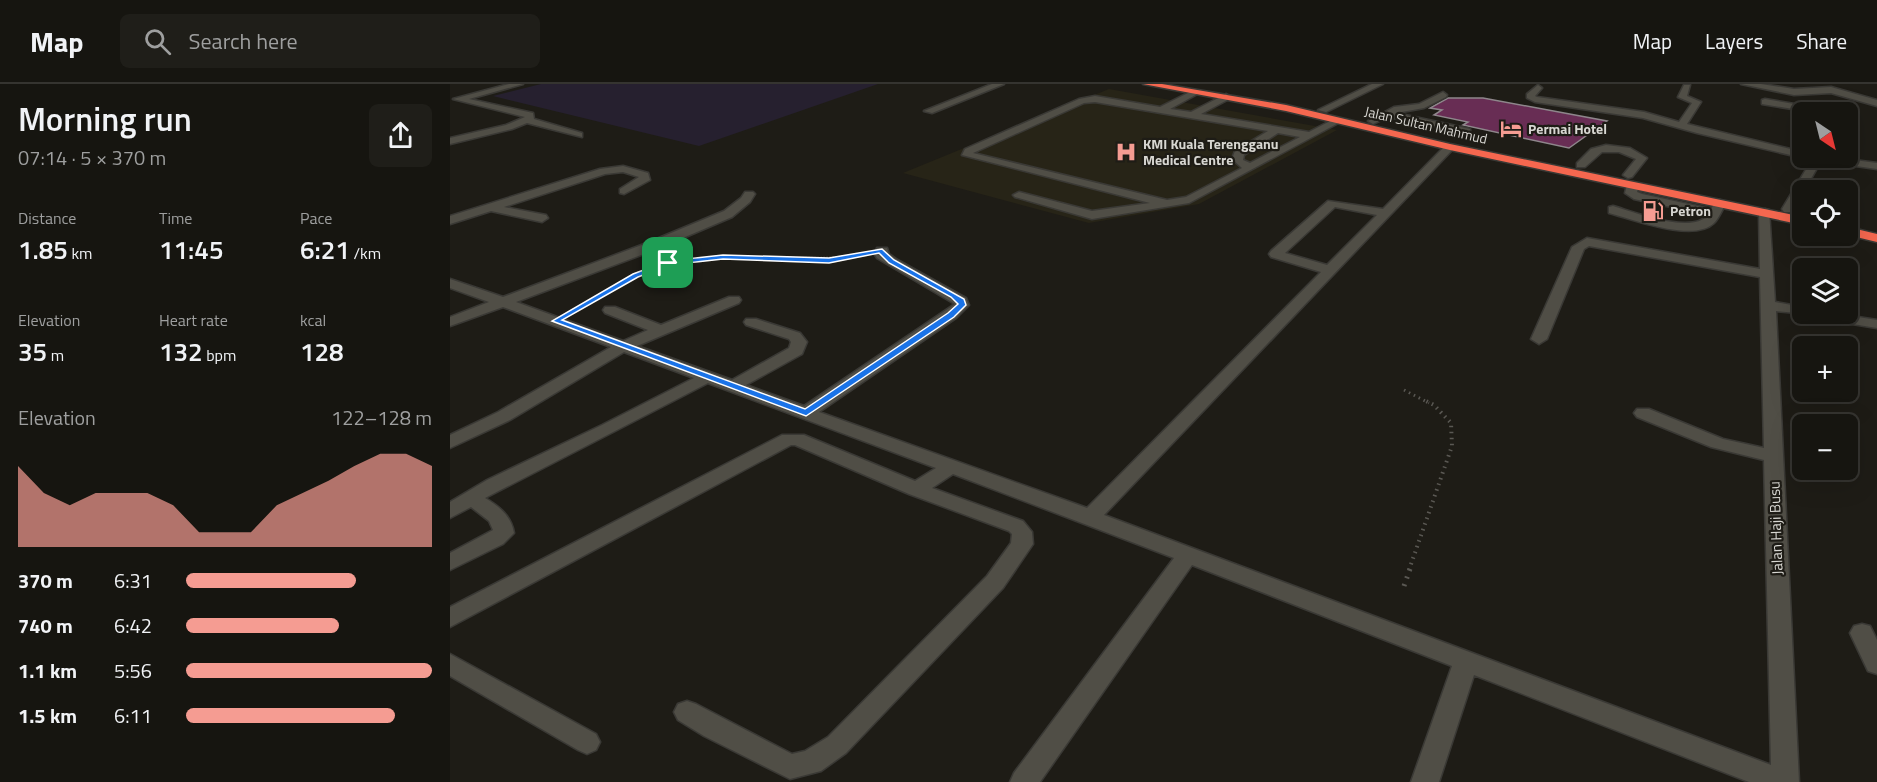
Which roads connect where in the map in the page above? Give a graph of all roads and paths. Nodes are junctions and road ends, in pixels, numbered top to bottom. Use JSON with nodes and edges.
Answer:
{"nodes":[{"id":1,"x":519,"y":84,"type":"edge"},
{"id":2,"x":1000,"y":84,"type":"edge"},
{"id":3,"x":1147,"y":84,"type":"edge"},
{"id":4,"x":1181,"y":84,"type":"edge"},
{"id":5,"x":1379,"y":84,"type":"edge"},
{"id":6,"x":1745,"y":84,"type":"edge"},
{"id":7,"x":1687,"y":87,"type":"dead end"},
{"id":8,"x":1538,"y":88,"type":"dead end"},
{"id":9,"x":450,"y":90,"type":"edge"},
{"id":10,"x":1197,"y":92,"type":"junction"},
{"id":11,"x":477,"y":94,"type":"junction"},
{"id":12,"x":1443,"y":95,"type":"dead end"},
{"id":13,"x":1226,"y":97,"type":"junction"},
{"id":14,"x":454,"y":100,"type":"edge"},
{"id":15,"x":1765,"y":102,"type":"dead end"},
{"id":16,"x":1877,"y":103,"type":"edge"},
{"id":17,"x":1792,"y":107,"type":"edge"},
{"id":18,"x":1163,"y":109,"type":"junction"},
{"id":19,"x":1323,"y":110,"type":"junction"},
{"id":20,"x":929,"y":111,"type":"dead end"},
{"id":21,"x":1387,"y":114,"type":"junction"},
{"id":22,"x":1193,"y":115,"type":"junction"},
{"id":23,"x":528,"y":120,"type":"junction"},
{"id":24,"x":1339,"y":120,"type":"junction"},
{"id":25,"x":1373,"y":121,"type":"junction"},
{"id":26,"x":1682,"y":125,"type":"junction"},
{"id":27,"x":1276,"y":130,"type":"junction"},
{"id":28,"x":579,"y":135,"type":"dead end"},
{"id":29,"x":1308,"y":135,"type":"junction"},
{"id":30,"x":450,"y":141,"type":"edge"},
{"id":31,"x":1448,"y":142,"type":"junction"},
{"id":32,"x":1792,"y":152,"type":"edge"},
{"id":33,"x":1612,"y":160,"type":"dead end"},
{"id":34,"x":1585,"y":161,"type":"junction"},
{"id":35,"x":1625,"y":163,"type":"dead end"},
{"id":36,"x":1858,"y":163,"type":"edge"},
{"id":37,"x":1877,"y":166,"type":"edge"},
{"id":38,"x":1249,"y":167,"type":"junction"},
{"id":39,"x":1636,"y":167,"type":"junction"},
{"id":40,"x":1813,"y":168,"type":"edge"},
{"id":41,"x":1630,"y":180,"type":"junction"},
{"id":42,"x":624,"y":191,"type":"dead end"},
{"id":43,"x":748,"y":194,"type":"dead end"},
{"id":44,"x":1019,"y":195,"type":"dead end"},
{"id":45,"x":1170,"y":204,"type":"junction"},
{"id":46,"x":489,"y":208,"type":"junction"},
{"id":47,"x":1717,"y":208,"type":"junction"},
{"id":48,"x":1788,"y":209,"type":"junction"},
{"id":49,"x":1613,"y":210,"type":"dead end"},
{"id":50,"x":1792,"y":210,"type":"edge"},
{"id":51,"x":1386,"y":213,"type":"junction"},
{"id":52,"x":1765,"y":213,"type":"junction"},
{"id":53,"x":542,"y":218,"type":"dead end"},
{"id":54,"x":1792,"y":219,"type":"edge"},
{"id":55,"x":450,"y":220,"type":"edge"},
{"id":56,"x":1858,"y":224,"type":"edge"},
{"id":57,"x":1877,"y":228,"type":"edge"},
{"id":58,"x":1858,"y":233,"type":"edge"},
{"id":59,"x":1877,"y":238,"type":"edge"},
{"id":60,"x":882,"y":251,"type":"joint"},
{"id":61,"x":1330,"y":270,"type":"junction"},
{"id":62,"x":1767,"y":274,"type":"junction"},
{"id":63,"x":450,"y":283,"type":"edge"},
{"id":64,"x":734,"y":300,"type":"dead end"},
{"id":65,"x":502,"y":301,"type":"junction"},
{"id":66,"x":1768,"y":305,"type":"junction"},
{"id":67,"x":610,"y":310,"type":"dead end"},
{"id":68,"x":1792,"y":310,"type":"edge"},
{"id":69,"x":636,"y":320,"type":"junction"},
{"id":70,"x":556,"y":321,"type":"junction"},
{"id":71,"x":1858,"y":321,"type":"edge"},
{"id":72,"x":450,"y":322,"type":"edge"},
{"id":73,"x":751,"y":322,"type":"dead end"},
{"id":74,"x":1877,"y":324,"type":"edge"},
{"id":75,"x":661,"y":330,"type":"junction"},
{"id":76,"x":601,"y":337,"type":"junction"},
{"id":77,"x":1539,"y":339,"type":"dead end"},
{"id":78,"x":624,"y":346,"type":"junction"},
{"id":79,"x":708,"y":377,"type":"junction"},
{"id":80,"x":733,"y":386,"type":"junction"},
{"id":81,"x":1404,"y":390,"type":"dead end"},
{"id":82,"x":806,"y":413,"type":"junction"},
{"id":83,"x":1643,"y":413,"type":"dead end"},
{"id":84,"x":450,"y":442,"type":"edge"},
{"id":85,"x":1773,"y":456,"type":"junction"},
{"id":86,"x":952,"y":466,"type":"junction"},
{"id":87,"x":916,"y":489,"type":"junction"},
{"id":88,"x":470,"y":498,"type":"junction"},
{"id":89,"x":450,"y":511,"type":"edge"},
{"id":90,"x":1090,"y":517,"type":"junction"},
{"id":91,"x":1187,"y":556,"type":"junction"},
{"id":92,"x":450,"y":562,"type":"edge"},
{"id":93,"x":1404,"y":586,"type":"dead end"},
{"id":94,"x":450,"y":618,"type":"edge"},
{"id":95,"x":1862,"y":633,"type":"dead end"},
{"id":96,"x":1466,"y":663,"type":"junction"},
{"id":97,"x":450,"y":664,"type":"edge"},
{"id":98,"x":1877,"y":664,"type":"edge"},
{"id":99,"x":687,"y":712,"type":"dead end"},
{"id":100,"x":587,"y":742,"type":"dead end"},
{"id":101,"x":1024,"y":782,"type":"edge"},
{"id":102,"x":1425,"y":782,"type":"edge"},
{"id":103,"x":1783,"y":782,"type":"edge"}],
"edges":[{"from":1,"to":11,"type":"street"},
{"from":2,"to":20,"type":"street"},
{"from":3,"to":10,"type":"highway","name":"Jalan Sultan Mahmud"},
{"from":4,"to":19,"type":"highway","name":"Jalan Sultan Mahmud"},
{"from":5,"to":19,"type":"street"},
{"from":6,"to":16,"type":"street"},
{"from":7,"to":26,"type":"street"},
{"from":8,"to":26,"type":"street"},
{"from":9,"to":11,"type":"street"},
{"from":10,"to":13,"type":"highway","name":"Jalan Sultan Mahmud"},
{"from":10,"to":18,"type":"street"},
{"from":11,"to":14,"type":"street"},
{"from":12,"to":21,"type":"street"},
{"from":13,"to":22,"type":"street"},
{"from":13,"to":24,"type":"highway","name":"Jalan Sultan Mahmud"},
{"from":14,"to":23,"type":"street"},
{"from":15,"to":17,"type":"street"},
{"from":18,"to":22,"type":"street"},
{"from":18,"to":45,"type":"street"},
{"from":19,"to":25,"type":"highway","name":"Jalan Sultan Mahmud"},
{"from":21,"to":25,"type":"street"},
{"from":21,"to":31,"type":"street"},
{"from":22,"to":27,"type":"street"},
{"from":23,"to":28,"type":"street"},
{"from":23,"to":30,"type":"street"},
{"from":24,"to":29,"type":"street"},
{"from":24,"to":31,"type":"highway","name":"Jalan Sultan Mahmud"},
{"from":25,"to":31,"type":"highway","name":"Jalan Sultan Mahmud"},
{"from":26,"to":32,"type":"street"},
{"from":27,"to":29,"type":"street"},
{"from":27,"to":38,"type":"street"},
{"from":29,"to":38,"type":"street"},
{"from":31,"to":34,"type":"highway","name":"Jalan Sultan Mahmud"},
{"from":31,"to":41,"type":"highway","name":"Jalan Sultan Mahmud"},
{"from":31,"to":51,"type":"street"},
{"from":33,"to":34,"type":"street"},
{"from":34,"to":39,"type":"street"},
{"from":34,"to":41,"type":"highway","name":"Jalan Sultan Mahmud"},
{"from":35,"to":39,"type":"street"},
{"from":36,"to":37,"type":"street"},
{"from":38,"to":45,"type":"street"},
{"from":39,"to":41,"type":"street"},
{"from":40,"to":48,"type":"street"},
{"from":41,"to":47,"type":"street"},
{"from":41,"to":48,"type":"highway","name":"Jalan Sultan Mahmud"},
{"from":42,"to":46,"type":"street"},
{"from":43,"to":65,"type":"street"},
{"from":44,"to":45,"type":"street"},
{"from":46,"to":53,"type":"street"},
{"from":46,"to":55,"type":"street"},
{"from":47,"to":49,"type":"street"},
{"from":47,"to":52,"type":"highway"},
{"from":48,"to":50,"type":"highway","name":"Jalan Sultan Mahmud"},
{"from":51,"to":61,"type":"street"},
{"from":51,"to":61,"type":"street"},
{"from":52,"to":54,"type":"highway"},
{"from":52,"to":62,"type":"street","name":"Jalan Haji Busu"},
{"from":56,"to":57,"type":"highway"},
{"from":58,"to":59,"type":"highway"},
{"from":60,"to":70,"type":"path"},
{"from":60,"to":82,"type":"street"},
{"from":61,"to":90,"type":"street"},
{"from":62,"to":66,"type":"street","name":"Jalan Haji Busu"},
{"from":62,"to":77,"type":"street"},
{"from":63,"to":65,"type":"street"},
{"from":64,"to":75,"type":"street"},
{"from":65,"to":70,"type":"street"},
{"from":65,"to":72,"type":"street"},
{"from":66,"to":68,"type":"street"},
{"from":66,"to":85,"type":"street","name":"Jalan Haji Busu"},
{"from":67,"to":69,"type":"street"},
{"from":69,"to":75,"type":"street"},
{"from":69,"to":76,"type":"street"},
{"from":70,"to":76,"type":"street"},
{"from":71,"to":74,"type":"street"},
{"from":73,"to":80,"type":"street"},
{"from":75,"to":78,"type":"street"},
{"from":76,"to":78,"type":"street"},
{"from":78,"to":79,"type":"street"},
{"from":78,"to":84,"type":"street"},
{"from":79,"to":80,"type":"street"},
{"from":79,"to":88,"type":"street"},
{"from":80,"to":82,"type":"street"},
{"from":81,"to":93,"type":"path"},
{"from":82,"to":86,"type":"street"},
{"from":83,"to":85,"type":"street"},
{"from":85,"to":103,"type":"street","name":"Jalan Haji Busu"},
{"from":86,"to":87,"type":"street"},
{"from":86,"to":90,"type":"street"},
{"from":87,"to":94,"type":"street"},
{"from":87,"to":99,"type":"street"},
{"from":88,"to":89,"type":"street"},
{"from":88,"to":92,"type":"street"},
{"from":90,"to":91,"type":"street"},
{"from":91,"to":96,"type":"street"},
{"from":91,"to":101,"type":"street"},
{"from":95,"to":98,"type":"street"},
{"from":96,"to":102,"type":"street"},
{"from":96,"to":103,"type":"street"},
{"from":97,"to":100,"type":"street"}]}
